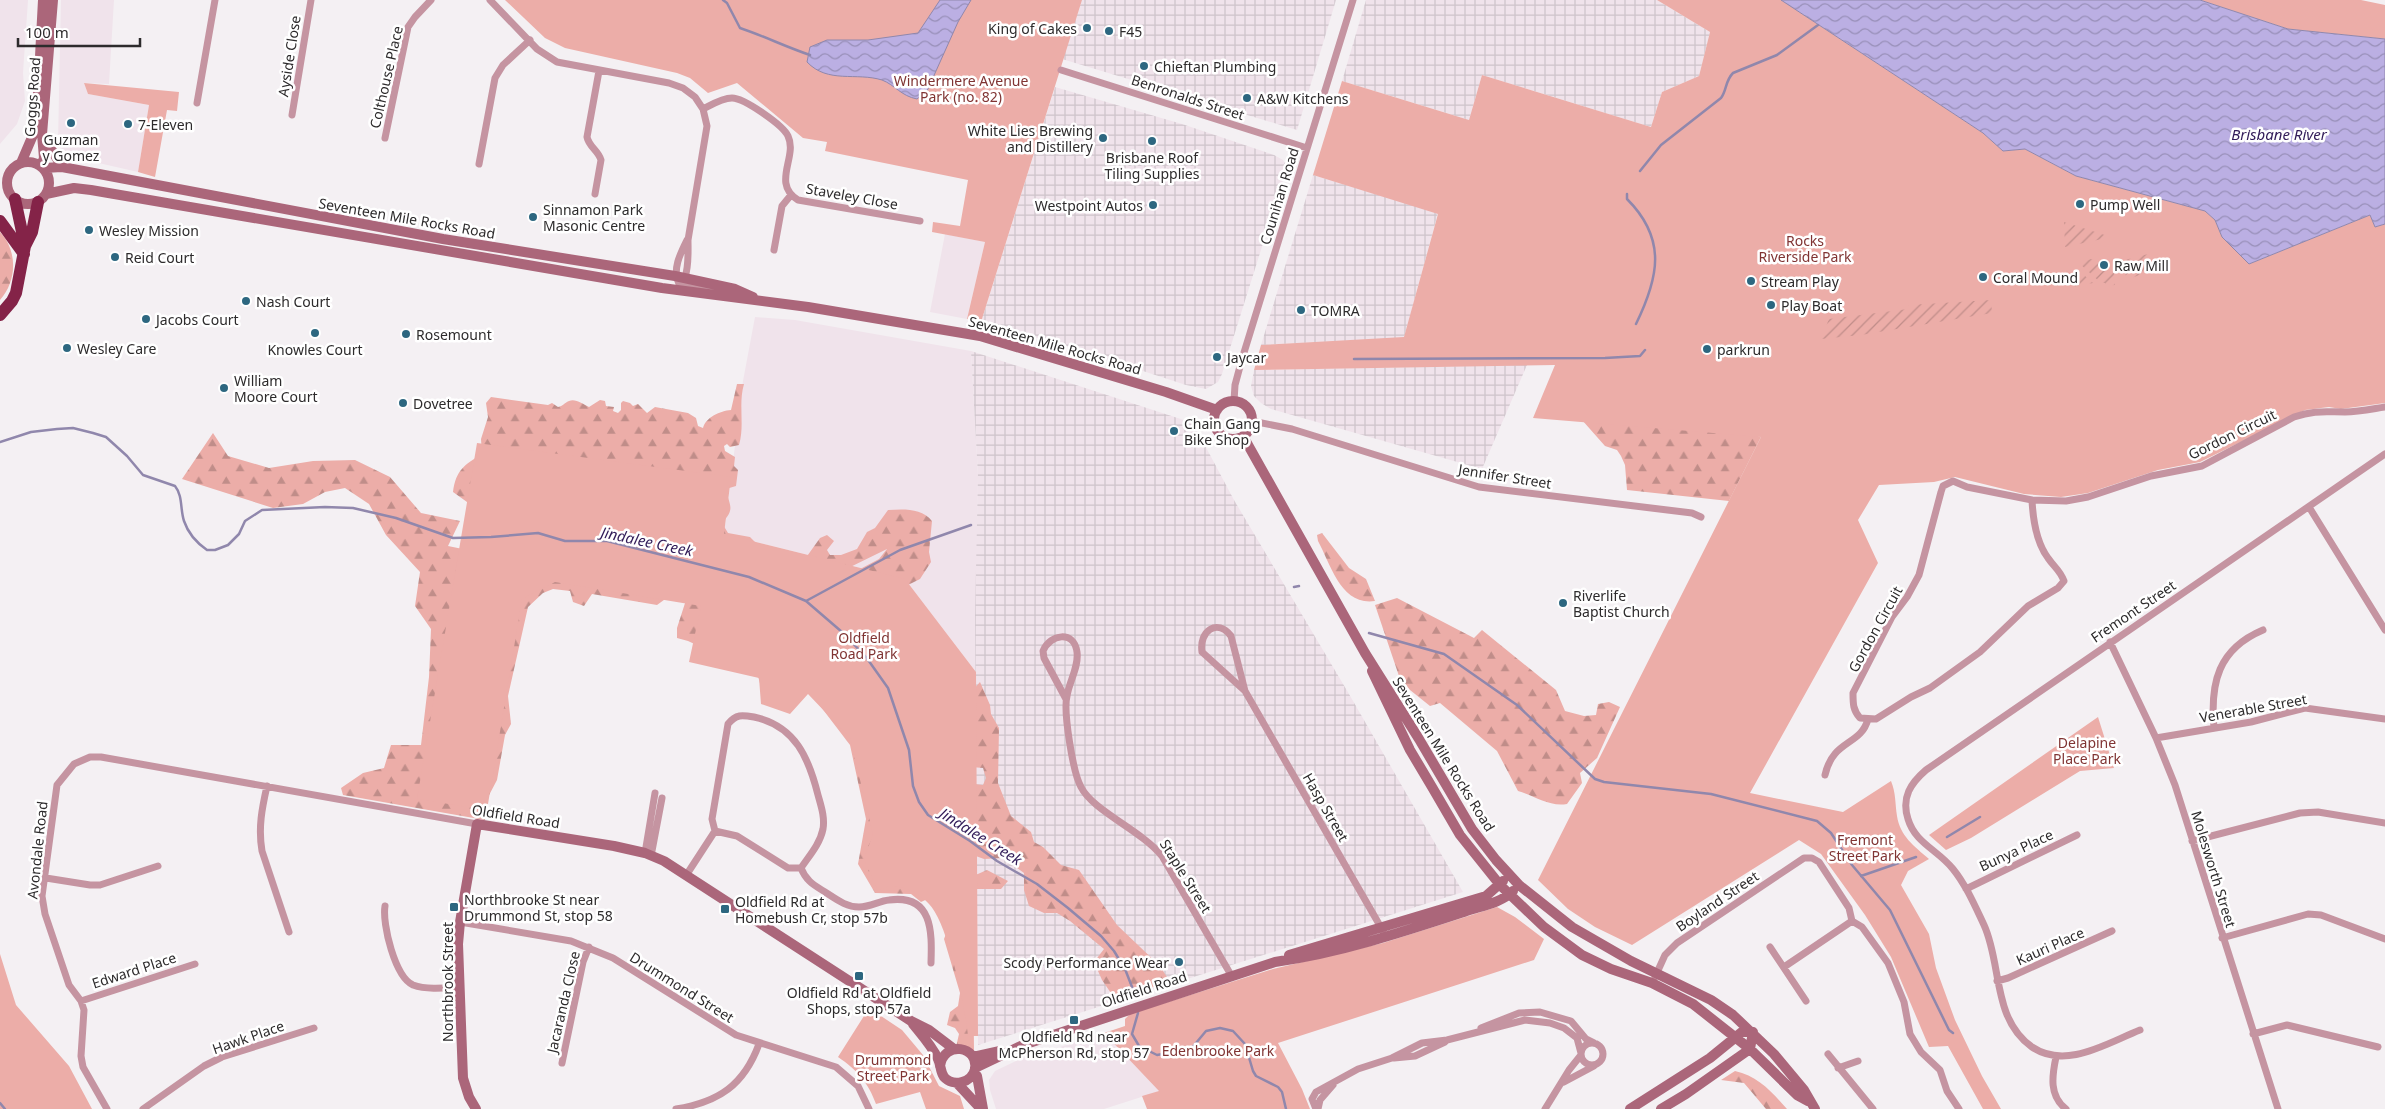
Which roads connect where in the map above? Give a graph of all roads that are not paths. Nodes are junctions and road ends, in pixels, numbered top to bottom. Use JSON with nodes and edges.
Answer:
{"nodes":[{"id":1,"x":43,"y":0,"type":"edge"},
{"id":2,"x":53,"y":0,"type":"edge"},
{"id":3,"x":215,"y":0,"type":"edge"},
{"id":4,"x":311,"y":0,"type":"edge"},
{"id":5,"x":432,"y":0,"type":"edge"},
{"id":6,"x":490,"y":0,"type":"edge"},
{"id":7,"x":1353,"y":0,"type":"edge"},
{"id":8,"x":530,"y":40,"type":"junction"},
{"id":9,"x":1061,"y":70,"type":"dead end"},
{"id":10,"x":599,"y":71,"type":"junction"},
{"id":11,"x":197,"y":103,"type":"dead end"},
{"id":12,"x":703,"y":109,"type":"junction"},
{"id":13,"x":292,"y":115,"type":"dead end"},
{"id":14,"x":42,"y":134,"type":"junction"},
{"id":15,"x":385,"y":138,"type":"dead end"},
{"id":16,"x":1307,"y":148,"type":"junction"},
{"id":17,"x":21,"y":163,"type":"junction"},
{"id":18,"x":479,"y":164,"type":"dead end"},
{"id":19,"x":42,"y":167,"type":"junction"},
{"id":20,"x":62,"y":167,"type":"junction"},
{"id":21,"x":5,"y":175,"type":"edge"},
{"id":22,"x":595,"y":194,"type":"dead end"},
{"id":23,"x":791,"y":195,"type":"junction"},
{"id":24,"x":0,"y":197,"type":"edge"},
{"id":25,"x":13,"y":197,"type":"junction"},
{"id":26,"x":42,"y":198,"type":"junction"},
{"id":27,"x":0,"y":221,"type":"edge"},
{"id":28,"x":920,"y":221,"type":"dead end"},
{"id":29,"x":24,"y":250,"type":"junction"},
{"id":30,"x":774,"y":250,"type":"dead end"},
{"id":31,"x":679,"y":282,"type":"junction"},
{"id":32,"x":764,"y":302,"type":"junction"},
{"id":33,"x":0,"y":315,"type":"edge"},
{"id":34,"x":1234,"y":401,"type":"junction"},
{"id":35,"x":2385,"y":407,"type":"edge"},
{"id":36,"x":1217,"y":410,"type":"junction"},
{"id":37,"x":1252,"y":421,"type":"junction"},
{"id":38,"x":1243,"y":436,"type":"junction"},
{"id":39,"x":2385,"y":454,"type":"edge"},
{"id":40,"x":2032,"y":500,"type":"junction"},
{"id":41,"x":2309,"y":507,"type":"junction"},
{"id":42,"x":1701,"y":517,"type":"dead end"},
{"id":43,"x":2263,"y":630,"type":"dead end"},
{"id":44,"x":2385,"y":630,"type":"edge"},
{"id":45,"x":2110,"y":642,"type":"junction"},
{"id":46,"x":1365,"y":653,"type":"junction"},
{"id":47,"x":1245,"y":691,"type":"junction"},
{"id":48,"x":1066,"y":699,"type":"junction"},
{"id":49,"x":1868,"y":719,"type":"junction"},
{"id":50,"x":2385,"y":719,"type":"edge"},
{"id":51,"x":2214,"y":728,"type":"junction"},
{"id":52,"x":2156,"y":738,"type":"junction"},
{"id":53,"x":74,"y":764,"type":"joint"},
{"id":54,"x":1825,"y":775,"type":"dead end"},
{"id":55,"x":267,"y":786,"type":"junction"},
{"id":56,"x":655,"y":793,"type":"dead end"},
{"id":57,"x":662,"y":798,"type":"dead end"},
{"id":58,"x":2385,"y":823,"type":"edge"},
{"id":59,"x":477,"y":824,"type":"junction"},
{"id":60,"x":714,"y":831,"type":"junction"},
{"id":61,"x":2077,"y":835,"type":"dead end"},
{"id":62,"x":2192,"y":841,"type":"junction"},
{"id":63,"x":648,"y":854,"type":"junction"},
{"id":64,"x":158,"y":866,"type":"dead end"},
{"id":65,"x":801,"y":868,"type":"junction"},
{"id":66,"x":687,"y":874,"type":"junction"},
{"id":67,"x":1509,"y":875,"type":"junction"},
{"id":68,"x":46,"y":878,"type":"junction"},
{"id":69,"x":1500,"y":885,"type":"junction"},
{"id":70,"x":1519,"y":885,"type":"junction"},
{"id":71,"x":1966,"y":889,"type":"junction"},
{"id":72,"x":1509,"y":894,"type":"junction"},
{"id":73,"x":385,"y":906,"type":"dead end"},
{"id":74,"x":1852,"y":921,"type":"junction"},
{"id":75,"x":460,"y":922,"type":"junction"},
{"id":76,"x":1383,"y":931,"type":"junction"},
{"id":77,"x":2112,"y":931,"type":"dead end"},
{"id":78,"x":289,"y":932,"type":"dead end"},
{"id":79,"x":2222,"y":938,"type":"junction"},
{"id":80,"x":2385,"y":939,"type":"edge"},
{"id":81,"x":589,"y":947,"type":"junction"},
{"id":82,"x":1770,"y":947,"type":"dead end"},
{"id":83,"x":195,"y":964,"type":"dead end"},
{"id":84,"x":931,"y":964,"type":"dead end"},
{"id":85,"x":1784,"y":967,"type":"junction"},
{"id":86,"x":1232,"y":975,"type":"junction"},
{"id":87,"x":1655,"y":978,"type":"junction"},
{"id":88,"x":1997,"y":981,"type":"junction"},
{"id":89,"x":460,"y":987,"type":"junction"},
{"id":90,"x":1806,"y":1000,"type":"dead end"},
{"id":91,"x":81,"y":1001,"type":"junction"},
{"id":92,"x":911,"y":1021,"type":"junction"},
{"id":93,"x":314,"y":1028,"type":"dead end"},
{"id":94,"x":2140,"y":1030,"type":"dead end"},
{"id":95,"x":1477,"y":1031,"type":"junction"},
{"id":96,"x":1754,"y":1032,"type":"junction"},
{"id":97,"x":2253,"y":1034,"type":"junction"},
{"id":98,"x":1734,"y":1037,"type":"junction"},
{"id":99,"x":1594,"y":1043,"type":"junction"},
{"id":100,"x":759,"y":1044,"type":"junction"},
{"id":101,"x":1023,"y":1045,"type":"junction"},
{"id":102,"x":2378,"y":1047,"type":"dead end"},
{"id":103,"x":954,"y":1049,"type":"junction"},
{"id":104,"x":1750,"y":1049,"type":"junction"},
{"id":105,"x":1581,"y":1054,"type":"junction"},
{"id":106,"x":1828,"y":1054,"type":"dead end"},
{"id":107,"x":2056,"y":1056,"type":"junction"},
{"id":108,"x":973,"y":1057,"type":"junction"},
{"id":109,"x":1858,"y":1061,"type":"dead end"},
{"id":110,"x":562,"y":1062,"type":"dead end"},
{"id":111,"x":1595,"y":1065,"type":"junction"},
{"id":112,"x":940,"y":1066,"type":"junction"},
{"id":113,"x":1838,"y":1068,"type":"junction"},
{"id":114,"x":974,"y":1070,"type":"junction"},
{"id":115,"x":1563,"y":1082,"type":"junction"},
{"id":116,"x":957,"y":1083,"type":"junction"},
{"id":117,"x":1811,"y":1105,"type":"edge"},
{"id":118,"x":107,"y":1109,"type":"edge"},
{"id":119,"x":143,"y":1109,"type":"edge"},
{"id":120,"x":476,"y":1109,"type":"edge"},
{"id":121,"x":676,"y":1109,"type":"edge"},
{"id":122,"x":869,"y":1109,"type":"edge"},
{"id":123,"x":982,"y":1109,"type":"edge"},
{"id":124,"x":1317,"y":1109,"type":"edge"},
{"id":125,"x":1545,"y":1109,"type":"edge"},
{"id":126,"x":1630,"y":1109,"type":"edge"},
{"id":127,"x":1661,"y":1109,"type":"edge"},
{"id":128,"x":1873,"y":1109,"type":"edge"},
{"id":129,"x":1959,"y":1109,"type":"edge"},
{"id":130,"x":2066,"y":1109,"type":"edge"},
{"id":131,"x":2278,"y":1109,"type":"edge"}],
"edges":[{"from":1,"to":17,"type":"main road","name":"Goggs Road"},
{"from":2,"to":14,"type":"main road","name":"Goggs Road"},
{"from":3,"to":11,"type":"street"},
{"from":4,"to":13,"type":"street","name":"Ayside Close"},
{"from":5,"to":15,"type":"street","name":"Colthouse Place"},
{"from":6,"to":8,"type":"street"},
{"from":7,"to":16,"type":"street","name":"Counihan Road"},
{"from":8,"to":10,"type":"street"},
{"from":8,"to":18,"type":"street"},
{"from":9,"to":16,"type":"street","name":"Benronalds Street"},
{"from":10,"to":12,"type":"street"},
{"from":10,"to":22,"type":"street"},
{"from":12,"to":23,"type":"street","name":"Staveley Close"},
{"from":12,"to":31,"type":"street"},
{"from":14,"to":19,"type":"main road","name":"Goggs Road"},
{"from":14,"to":20,"type":"main road"},
{"from":16,"to":34,"type":"street","name":"Counihan Road"},
{"from":17,"to":19,"type":"main road"},
{"from":17,"to":21,"type":"main road"},
{"from":19,"to":20,"type":"main road","name":"Seventeen Mile Rocks Road"},
{"from":19,"to":26,"type":"main road"},
{"from":20,"to":31,"type":"main road","name":"Seventeen Mile Rocks Road"},
{"from":21,"to":25,"type":"main road"},
{"from":23,"to":28,"type":"street","name":"Staveley Close"},
{"from":23,"to":30,"type":"street"},
{"from":24,"to":25,"type":"main road"},
{"from":25,"to":26,"type":"main road"},
{"from":25,"to":29,"type":"highway"},
{"from":26,"to":29,"type":"highway"},
{"from":26,"to":31,"type":"main road","name":"Seventeen Mile Rocks Road"},
{"from":27,"to":29,"type":"highway"},
{"from":29,"to":33,"type":"highway"},
{"from":31,"to":32,"type":"main road","name":"Seventeen Mile Rocks Road"},
{"from":31,"to":32,"type":"main road","name":"Seventeen Mile Rocks Road"},
{"from":32,"to":36,"type":"main road","name":"Seventeen Mile Rocks Road"},
{"from":34,"to":36,"type":"main road"},
{"from":34,"to":37,"type":"main road"},
{"from":35,"to":40,"type":"street","name":"Gordon Circuit"},
{"from":36,"to":38,"type":"main road"},
{"from":37,"to":38,"type":"main road"},
{"from":37,"to":42,"type":"street","name":"Jennifer Street"},
{"from":38,"to":46,"type":"main road","name":"Seventeen Mile Rocks Road"},
{"from":39,"to":41,"type":"street","name":"Fremont Street"},
{"from":40,"to":49,"type":"street"},
{"from":40,"to":49,"type":"street","name":"Gordon Circuit"},
{"from":41,"to":44,"type":"street"},
{"from":41,"to":45,"type":"street","name":"Fremont Street"},
{"from":43,"to":51,"type":"street"},
{"from":45,"to":52,"type":"street","name":"Molesworth Street"},
{"from":45,"to":71,"type":"street","name":"Fremont Street"},
{"from":46,"to":67,"type":"main road","name":"Seventeen Mile Rocks Road"},
{"from":46,"to":69,"type":"main road","name":"Seventeen Mile Rocks Road"},
{"from":47,"to":47,"type":"street","name":"Hasp Street"},
{"from":47,"to":76,"type":"street","name":"Hasp Street"},
{"from":48,"to":48,"type":"street","name":"Staple Street"},
{"from":48,"to":86,"type":"street","name":"Staple Street"},
{"from":49,"to":54,"type":"street"},
{"from":50,"to":51,"type":"street","name":"Venerable Street"},
{"from":51,"to":52,"type":"street","name":"Venerable Street"},
{"from":52,"to":62,"type":"street","name":"Molesworth Street"},
{"from":53,"to":55,"type":"street","name":"Oldfield Road"},
{"from":53,"to":68,"type":"street","name":"Avondale Road"},
{"from":55,"to":59,"type":"street","name":"Oldfield Road"},
{"from":55,"to":78,"type":"street"},
{"from":56,"to":63,"type":"street"},
{"from":57,"to":63,"type":"street"},
{"from":58,"to":62,"type":"street"},
{"from":59,"to":63,"type":"main road","name":"Oldfield Road"},
{"from":59,"to":75,"type":"main road","name":"Northbrook Street"},
{"from":60,"to":65,"type":"street"},
{"from":60,"to":65,"type":"street"},
{"from":60,"to":66,"type":"street"},
{"from":61,"to":71,"type":"street","name":"Bunya Place"},
{"from":62,"to":79,"type":"street","name":"Molesworth Street"},
{"from":63,"to":66,"type":"main road","name":"Oldfield Road"},
{"from":64,"to":68,"type":"street"},
{"from":65,"to":84,"type":"street"},
{"from":66,"to":92,"type":"main road","name":"Oldfield Road"},
{"from":67,"to":69,"type":"main road","name":"Oldfield Road"},
{"from":67,"to":70,"type":"main road","name":"Seventeen Mile Rocks Road"},
{"from":68,"to":91,"type":"street","name":"Avondale Road"},
{"from":69,"to":72,"type":"main road","name":"Seventeen Mile Rocks Road"},
{"from":69,"to":76,"type":"main road","name":"Oldfield Road"},
{"from":70,"to":72,"type":"main road","name":"Oldfield Road"},
{"from":70,"to":87,"type":"main road","name":"Seventeen Mile Rocks Road"},
{"from":71,"to":88,"type":"street"},
{"from":72,"to":76,"type":"main road","name":"Oldfield Road"},
{"from":72,"to":87,"type":"main road","name":"Seventeen Mile Rocks Road"},
{"from":73,"to":89,"type":"street"},
{"from":74,"to":85,"type":"street"},
{"from":74,"to":87,"type":"street","name":"Boyland Street"},
{"from":74,"to":129,"type":"street"},
{"from":75,"to":81,"type":"street","name":"Drummond Street"},
{"from":75,"to":89,"type":"main road","name":"Northbrook Street"},
{"from":76,"to":86,"type":"main road","name":"Oldfield Road"},
{"from":77,"to":88,"type":"street","name":"Kauri Place"},
{"from":79,"to":80,"type":"street"},
{"from":79,"to":97,"type":"street","name":"Molesworth Street"},
{"from":81,"to":100,"type":"street","name":"Drummond Street"},
{"from":81,"to":110,"type":"street","name":"Jacaranda Close"},
{"from":82,"to":85,"type":"street"},
{"from":83,"to":91,"type":"street","name":"Edward Place"},
{"from":85,"to":90,"type":"street"},
{"from":86,"to":101,"type":"main road","name":"Oldfield Road"},
{"from":87,"to":96,"type":"main road","name":"Seventeen Mile Rocks Road"},
{"from":87,"to":98,"type":"main road","name":"Seventeen Mile Rocks Road"},
{"from":88,"to":107,"type":"street"},
{"from":89,"to":120,"type":"main road","name":"Northbrook Street"},
{"from":91,"to":118,"type":"street","name":"Avondale Road"},
{"from":92,"to":103,"type":"main road","name":"Oldfield Road"},
{"from":92,"to":112,"type":"main road","name":"Oldfield Road"},
{"from":93,"to":119,"type":"street","name":"Hawk Place"},
{"from":94,"to":107,"type":"street"},
{"from":95,"to":99,"type":"street"},
{"from":95,"to":105,"type":"street"},
{"from":95,"to":124,"type":"street"},
{"from":96,"to":98,"type":"main road"},
{"from":96,"to":104,"type":"main road"},
{"from":96,"to":117,"type":"main road","name":"Seventeen Mile Rocks Road"},
{"from":97,"to":102,"type":"street"},
{"from":97,"to":131,"type":"street","name":"Molesworth Street"},
{"from":98,"to":104,"type":"main road","name":"Seventeen Mile Rocks Road"},
{"from":98,"to":126,"type":"main road"},
{"from":99,"to":105,"type":"street"},
{"from":99,"to":111,"type":"street"},
{"from":100,"to":121,"type":"street"},
{"from":100,"to":122,"type":"street","name":"Drummond Street"},
{"from":101,"to":108,"type":"main road","name":"Oldfield Road"},
{"from":101,"to":114,"type":"main road","name":"Oldfield Road"},
{"from":103,"to":108,"type":"main road"},
{"from":103,"to":112,"type":"main road"},
{"from":104,"to":117,"type":"main road","name":"Seventeen Mile Rocks Road"},
{"from":104,"to":127,"type":"main road"},
{"from":105,"to":111,"type":"street"},
{"from":105,"to":115,"type":"street"},
{"from":106,"to":113,"type":"street"},
{"from":107,"to":130,"type":"street"},
{"from":108,"to":114,"type":"main road"},
{"from":109,"to":113,"type":"street"},
{"from":111,"to":115,"type":"street"},
{"from":112,"to":116,"type":"main road"},
{"from":113,"to":128,"type":"street"},
{"from":114,"to":116,"type":"main road"},
{"from":114,"to":123,"type":"main road"},
{"from":115,"to":125,"type":"street"},
{"from":116,"to":123,"type":"main road"}]}
